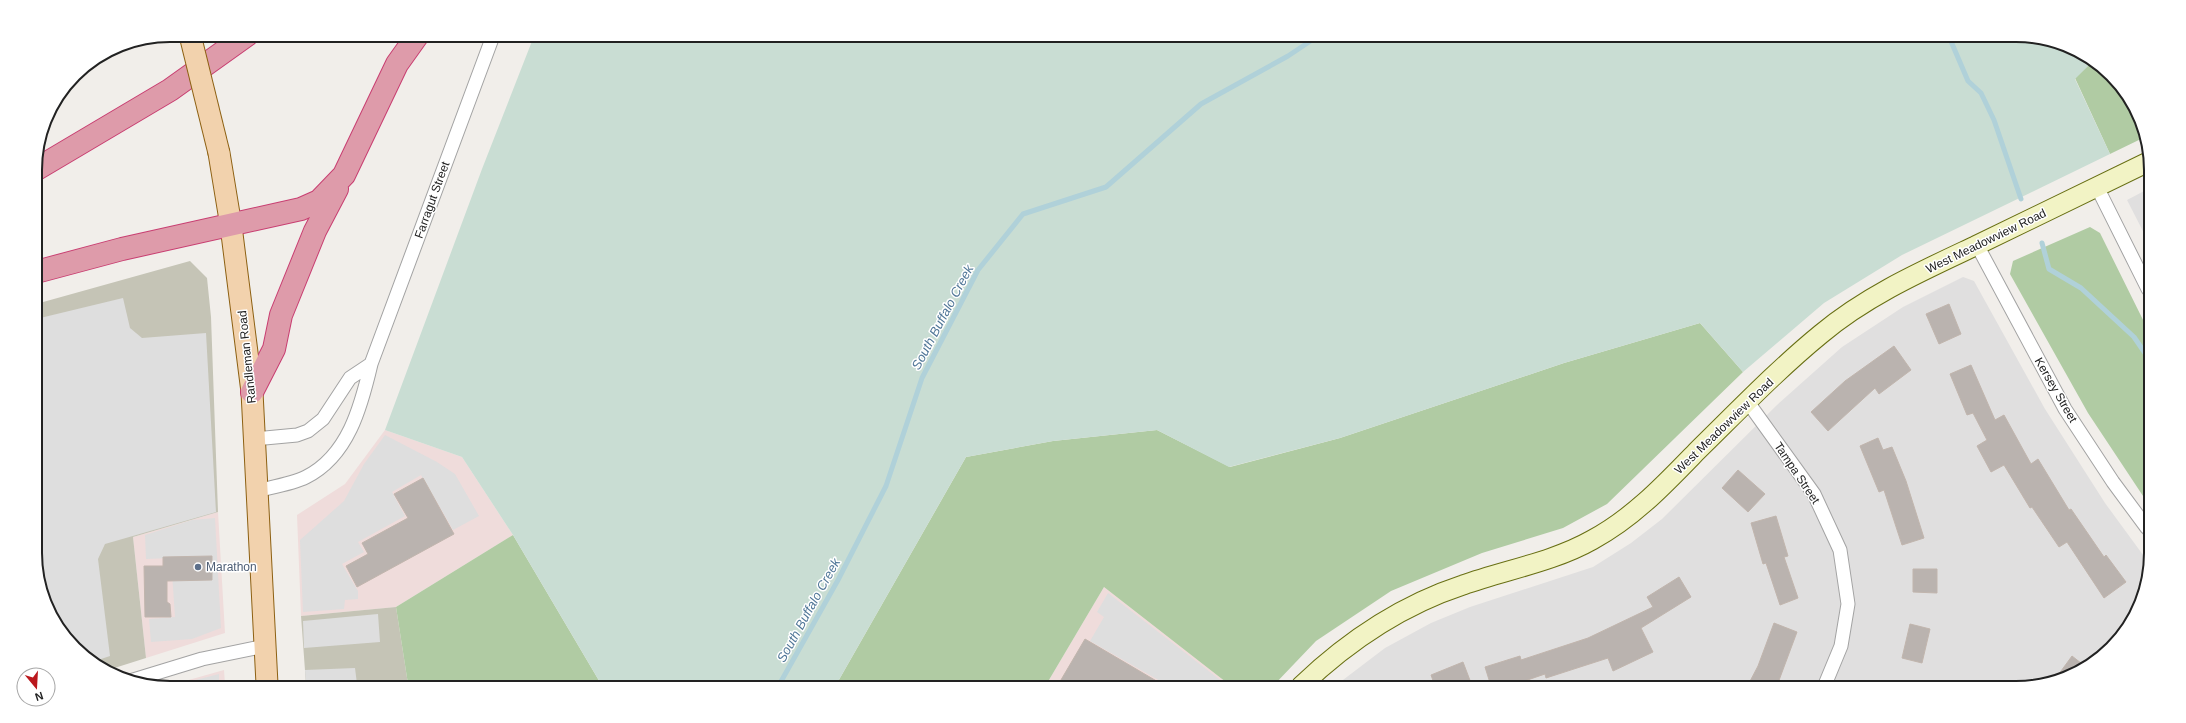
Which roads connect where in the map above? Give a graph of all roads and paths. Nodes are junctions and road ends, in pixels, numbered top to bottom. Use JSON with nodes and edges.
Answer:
{"nodes":[{"id":1,"x":192,"y":42,"type":"edge"},
{"id":2,"x":237,"y":42,"type":"edge"},
{"id":3,"x":413,"y":42,"type":"edge"},
{"id":4,"x":491,"y":42,"type":"edge"},
{"id":5,"x":2144,"y":164,"type":"edge"},
{"id":6,"x":42,"y":166,"type":"edge"},
{"id":7,"x":344,"y":175,"type":"junction"},
{"id":8,"x":2097,"y":187,"type":"junction"},
{"id":9,"x":231,"y":226,"type":"junction"},
{"id":10,"x":1977,"y":245,"type":"junction"},
{"id":11,"x":42,"y":270,"type":"edge"},
{"id":12,"x":2144,"y":281,"type":"edge"},
{"id":13,"x":371,"y":364,"type":"junction"},
{"id":14,"x":252,"y":392,"type":"junction"},
{"id":15,"x":1748,"y":401,"type":"junction"},
{"id":16,"x":254,"y":439,"type":"junction"},
{"id":17,"x":256,"y":491,"type":"junction"},
{"id":18,"x":2144,"y":524,"type":"edge"},
{"id":19,"x":265,"y":646,"type":"junction"},
{"id":20,"x":142,"y":678,"type":"edge"},
{"id":21,"x":267,"y":681,"type":"edge"},
{"id":22,"x":1307,"y":681,"type":"edge"},
{"id":23,"x":1826,"y":681,"type":"edge"}],
"edges":[{"from":1,"to":9,"type":"main road","name":"Randleman Road","bridge":true},
{"from":2,"to":6,"type":"highway"},
{"from":3,"to":7,"type":"highway"},
{"from":4,"to":13,"type":"street","name":"Farragut Street"},
{"from":5,"to":8,"type":"street","name":"West Meadowview Road"},
{"from":7,"to":9,"type":"highway"},
{"from":7,"to":14,"type":"highway"},
{"from":8,"to":10,"type":"street","name":"West Meadowview Road"},
{"from":8,"to":12,"type":"street"},
{"from":9,"to":11,"type":"highway"},
{"from":9,"to":14,"type":"main road","name":"Randleman Road"},
{"from":10,"to":15,"type":"street","name":"West Meadowview Road"},
{"from":10,"to":18,"type":"street","name":"Kersey Street"},
{"from":13,"to":16,"type":"street"},
{"from":13,"to":17,"type":"street","name":"Farragut Street"},
{"from":14,"to":16,"type":"main road","name":"Randleman Road"},
{"from":15,"to":22,"type":"street","name":"West Meadowview Road"},
{"from":15,"to":23,"type":"street","name":"Tampa Street"},
{"from":16,"to":17,"type":"main road","name":"Randleman Road"},
{"from":17,"to":19,"type":"main road","name":"Randleman Road"},
{"from":19,"to":20,"type":"street"},
{"from":19,"to":21,"type":"main road","name":"Randleman Road"}]}
